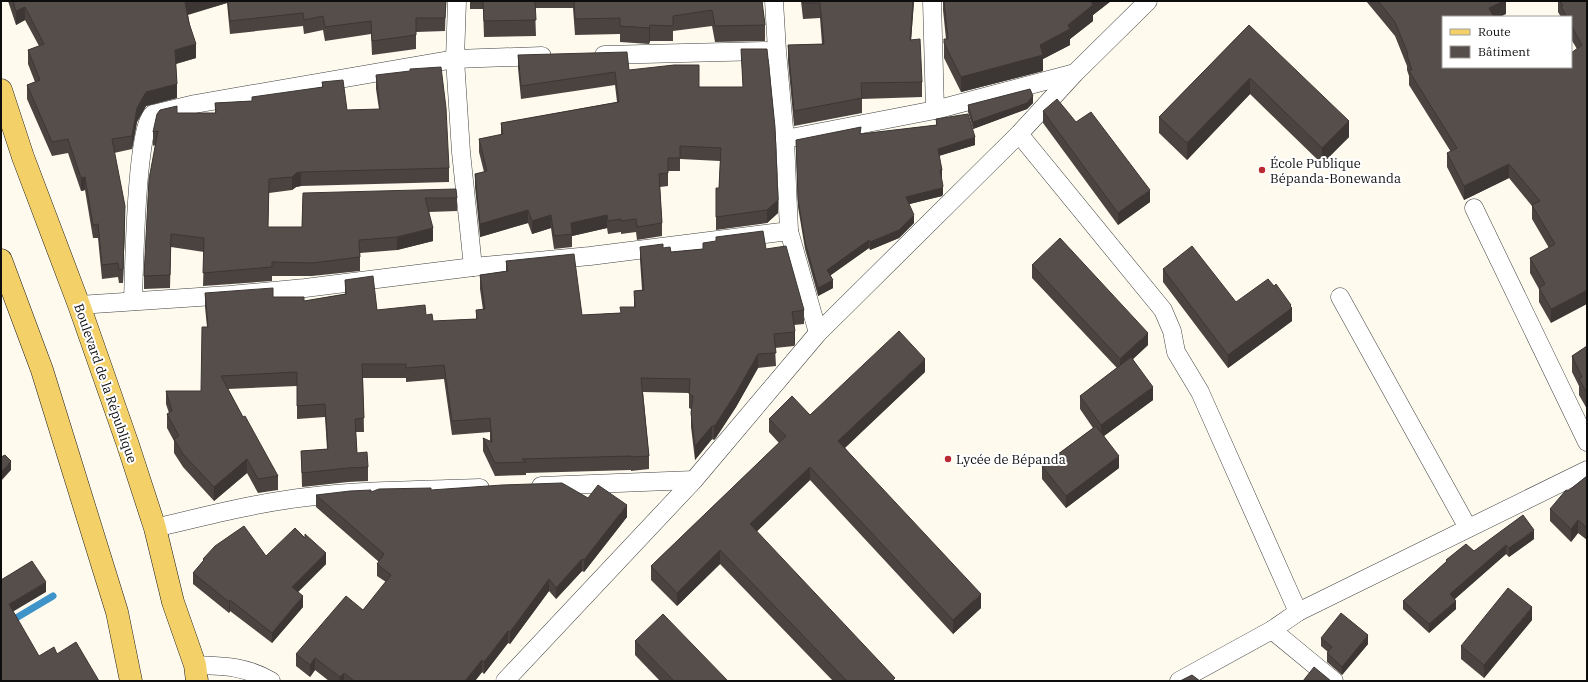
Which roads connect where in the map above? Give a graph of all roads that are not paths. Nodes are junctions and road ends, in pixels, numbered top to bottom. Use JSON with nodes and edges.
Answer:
{"nodes":[{"id":1,"x":456,"y":1,"type":"edge"},
{"id":2,"x":774,"y":1,"type":"edge"},
{"id":3,"x":932,"y":1,"type":"edge"},
{"id":4,"x":1148,"y":1,"type":"edge"},
{"id":5,"x":777,"y":51,"type":"junction"},
{"id":6,"x":588,"y":55,"type":"edge"},
{"id":7,"x":557,"y":56,"type":"edge"},
{"id":8,"x":455,"y":59,"type":"junction"},
{"id":9,"x":1075,"y":73,"type":"junction"},
{"id":10,"x":1,"y":90,"type":"edge"},
{"id":11,"x":936,"y":110,"type":"junction"},
{"id":12,"x":1019,"y":134,"type":"junction"},
{"id":13,"x":785,"y":139,"type":"junction"},
{"id":14,"x":1474,"y":208,"type":"dead end"},
{"id":15,"x":789,"y":231,"type":"junction"},
{"id":16,"x":1,"y":260,"type":"edge"},
{"id":17,"x":474,"y":267,"type":"junction"},
{"id":18,"x":1340,"y":297,"type":"dead end"},
{"id":19,"x":133,"y":301,"type":"junction"},
{"id":20,"x":79,"y":304,"type":"junction"},
{"id":21,"x":818,"y":333,"type":"junction"},
{"id":22,"x":1587,"y":442,"type":"edge"},
{"id":23,"x":1587,"y":470,"type":"edge"},
{"id":24,"x":694,"y":480,"type":"junction"},
{"id":25,"x":522,"y":486,"type":"edge"},
{"id":26,"x":498,"y":487,"type":"edge"},
{"id":27,"x":155,"y":528,"type":"junction"},
{"id":28,"x":1468,"y":528,"type":"junction"},
{"id":29,"x":1298,"y":612,"type":"junction"},
{"id":30,"x":1272,"y":630,"type":"junction"},
{"id":31,"x":196,"y":673,"type":"edge"},
{"id":32,"x":131,"y":681,"type":"edge"},
{"id":33,"x":271,"y":681,"type":"edge"},
{"id":34,"x":505,"y":681,"type":"edge"},
{"id":35,"x":1179,"y":681,"type":"edge"},
{"id":36,"x":1334,"y":681,"type":"edge"}],
"edges":[{"from":1,"to":8,"type":"street"},
{"from":2,"to":5,"type":"street"},
{"from":3,"to":11,"type":"street"},
{"from":4,"to":9,"type":"street"},
{"from":5,"to":6,"type":"street"},
{"from":5,"to":13,"type":"street"},
{"from":7,"to":8,"type":"street"},
{"from":8,"to":17,"type":"street"},
{"from":8,"to":19,"type":"street"},
{"from":9,"to":11,"type":"street"},
{"from":9,"to":12,"type":"street"},
{"from":10,"to":20,"type":"main road","name":"Boulevard de la République"},
{"from":11,"to":13,"type":"street"},
{"from":12,"to":21,"type":"street"},
{"from":12,"to":29,"type":"street"},
{"from":13,"to":15,"type":"street"},
{"from":14,"to":22,"type":"street"},
{"from":15,"to":17,"type":"street"},
{"from":15,"to":21,"type":"street"},
{"from":16,"to":32,"type":"main road"},
{"from":17,"to":19,"type":"street"},
{"from":18,"to":28,"type":"street"},
{"from":19,"to":20,"type":"street"},
{"from":20,"to":27,"type":"main road","name":"Boulevard de la République"},
{"from":21,"to":24,"type":"street"},
{"from":23,"to":28,"type":"street"},
{"from":24,"to":25,"type":"street"},
{"from":24,"to":34,"type":"street"},
{"from":26,"to":27,"type":"street"},
{"from":27,"to":31,"type":"main road","name":"Boulevard de la République"},
{"from":28,"to":29,"type":"street"},
{"from":29,"to":30,"type":"street"},
{"from":30,"to":35,"type":"street"},
{"from":30,"to":36,"type":"street"},
{"from":31,"to":33,"type":"street"}]}
